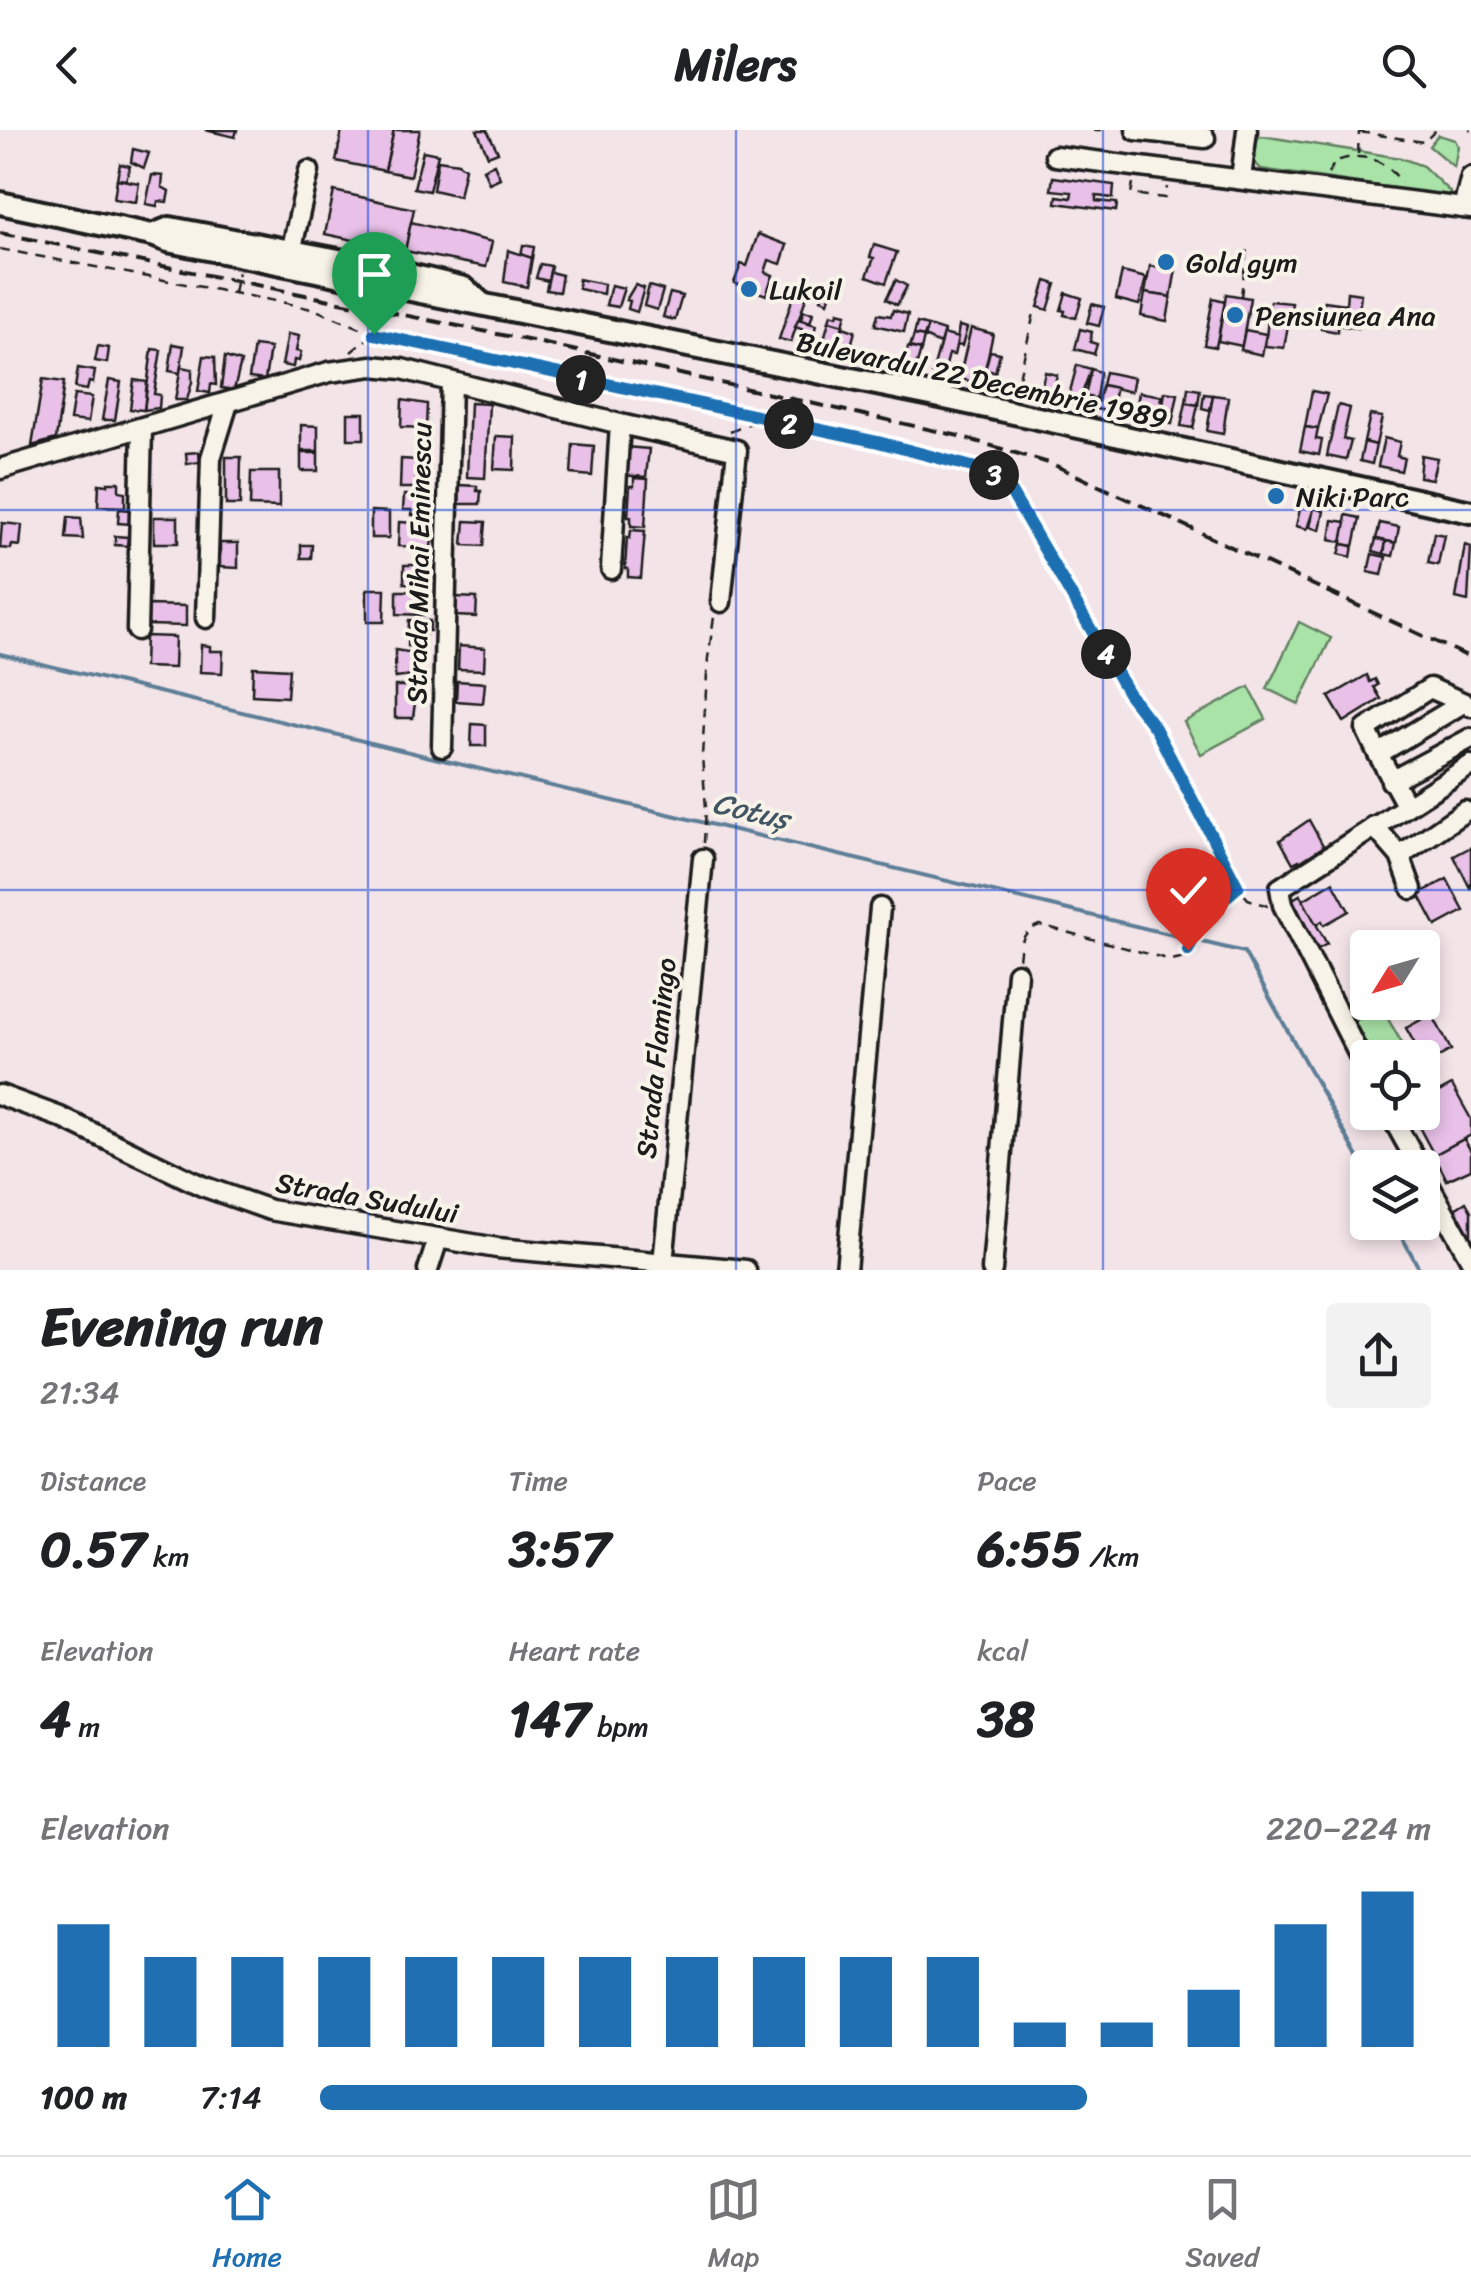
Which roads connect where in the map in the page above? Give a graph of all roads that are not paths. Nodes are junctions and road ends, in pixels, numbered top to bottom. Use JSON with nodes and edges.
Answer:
{"nodes":[{"id":1,"x":1136,"y":130,"type":"edge"},
{"id":2,"x":1247,"y":130,"type":"edge"},
{"id":3,"x":1204,"y":138,"type":"dead end"},
{"id":4,"x":1054,"y":156,"type":"dead end"},
{"id":5,"x":308,"y":171,"type":"dead end"},
{"id":6,"x":1471,"y":177,"type":"edge"},
{"id":7,"x":1241,"y":179,"type":"junction"},
{"id":8,"x":0,"y":202,"type":"edge"},
{"id":9,"x":1467,"y":208,"type":"edge"},
{"id":10,"x":152,"y":235,"type":"junction"},
{"id":11,"x":290,"y":258,"type":"junction"},
{"id":12,"x":450,"y":382,"type":"junction"},
{"id":13,"x":228,"y":402,"type":"junction"},
{"id":14,"x":620,"y":424,"type":"junction"},
{"id":15,"x":142,"y":428,"type":"junction"},
{"id":16,"x":0,"y":469,"type":"edge"},
{"id":17,"x":1471,"y":512,"type":"edge"},
{"id":18,"x":611,"y":569,"type":"dead end"},
{"id":19,"x":720,"y":602,"type":"road end"},
{"id":20,"x":206,"y":618,"type":"dead end"},
{"id":21,"x":137,"y":630,"type":"dead end"},
{"id":22,"x":1467,"y":704,"type":"edge"},
{"id":23,"x":1471,"y":738,"type":"edge"},
{"id":24,"x":442,"y":746,"type":"dead end"},
{"id":25,"x":1378,"y":754,"type":"junction"},
{"id":26,"x":1471,"y":765,"type":"edge"},
{"id":27,"x":1391,"y":781,"type":"junction"},
{"id":28,"x":1443,"y":782,"type":"junction"},
{"id":29,"x":1406,"y":806,"type":"junction"},
{"id":30,"x":1468,"y":815,"type":"edge"},
{"id":31,"x":1374,"y":826,"type":"junction"},
{"id":32,"x":1400,"y":856,"type":"junction"},
{"id":33,"x":702,"y":859,"type":"road end"},
{"id":34,"x":1412,"y":889,"type":"dead end"},
{"id":35,"x":880,"y":908,"type":"dead end"},
{"id":36,"x":1018,"y":973,"type":"road end"},
{"id":37,"x":1351,"y":1040,"type":"edge"},
{"id":38,"x":0,"y":1096,"type":"edge"},
{"id":39,"x":1440,"y":1204,"type":"edge"},
{"id":40,"x":438,"y":1239,"type":"junction"},
{"id":41,"x":1471,"y":1260,"type":"edge"},
{"id":42,"x":664,"y":1263,"type":"junction"},
{"id":43,"x":428,"y":1270,"type":"edge"},
{"id":44,"x":746,"y":1270,"type":"edge"},
{"id":45,"x":846,"y":1270,"type":"edge"},
{"id":46,"x":992,"y":1270,"type":"edge"}],
"edges":[{"from":1,"to":3,"type":"street"},
{"from":2,"to":7,"type":"street"},
{"from":4,"to":7,"type":"street"},
{"from":5,"to":11,"type":"street"},
{"from":6,"to":9,"type":"street"},
{"from":7,"to":9,"type":"street"},
{"from":8,"to":10,"type":"main road","name":"Bulevardul 22 Decembrie 1989"},
{"from":10,"to":11,"type":"main road","name":"Bulevardul 22 Decembrie 1989"},
{"from":10,"to":11,"type":"main road","name":"Bulevardul 22 Decembrie 1989"},
{"from":11,"to":17,"type":"main road","name":"Bulevardul 22 Decembrie 1989"},
{"from":12,"to":13,"type":"street"},
{"from":12,"to":14,"type":"street"},
{"from":12,"to":24,"type":"street","name":"Strada Mihai Eminescu"},
{"from":13,"to":15,"type":"street"},
{"from":13,"to":20,"type":"street"},
{"from":14,"to":18,"type":"street"},
{"from":14,"to":19,"type":"street"},
{"from":15,"to":16,"type":"street"},
{"from":15,"to":21,"type":"street"},
{"from":22,"to":25,"type":"street"},
{"from":22,"to":25,"type":"street"},
{"from":23,"to":27,"type":"street"},
{"from":25,"to":27,"type":"street"},
{"from":26,"to":28,"type":"street"},
{"from":27,"to":29,"type":"street"},
{"from":28,"to":29,"type":"street"},
{"from":28,"to":30,"type":"street"},
{"from":29,"to":31,"type":"street"},
{"from":30,"to":32,"type":"street"},
{"from":31,"to":32,"type":"street"},
{"from":31,"to":37,"type":"street"},
{"from":32,"to":34,"type":"street"},
{"from":33,"to":42,"type":"street","name":"Strada Flamingo"},
{"from":35,"to":45,"type":"street"},
{"from":36,"to":46,"type":"street"},
{"from":38,"to":40,"type":"street","name":"Strada Sudului"},
{"from":39,"to":41,"type":"street"},
{"from":40,"to":42,"type":"street","name":"Strada Sudului"},
{"from":40,"to":43,"type":"street"},
{"from":42,"to":44,"type":"street","name":"Strada Sudului"}]}
